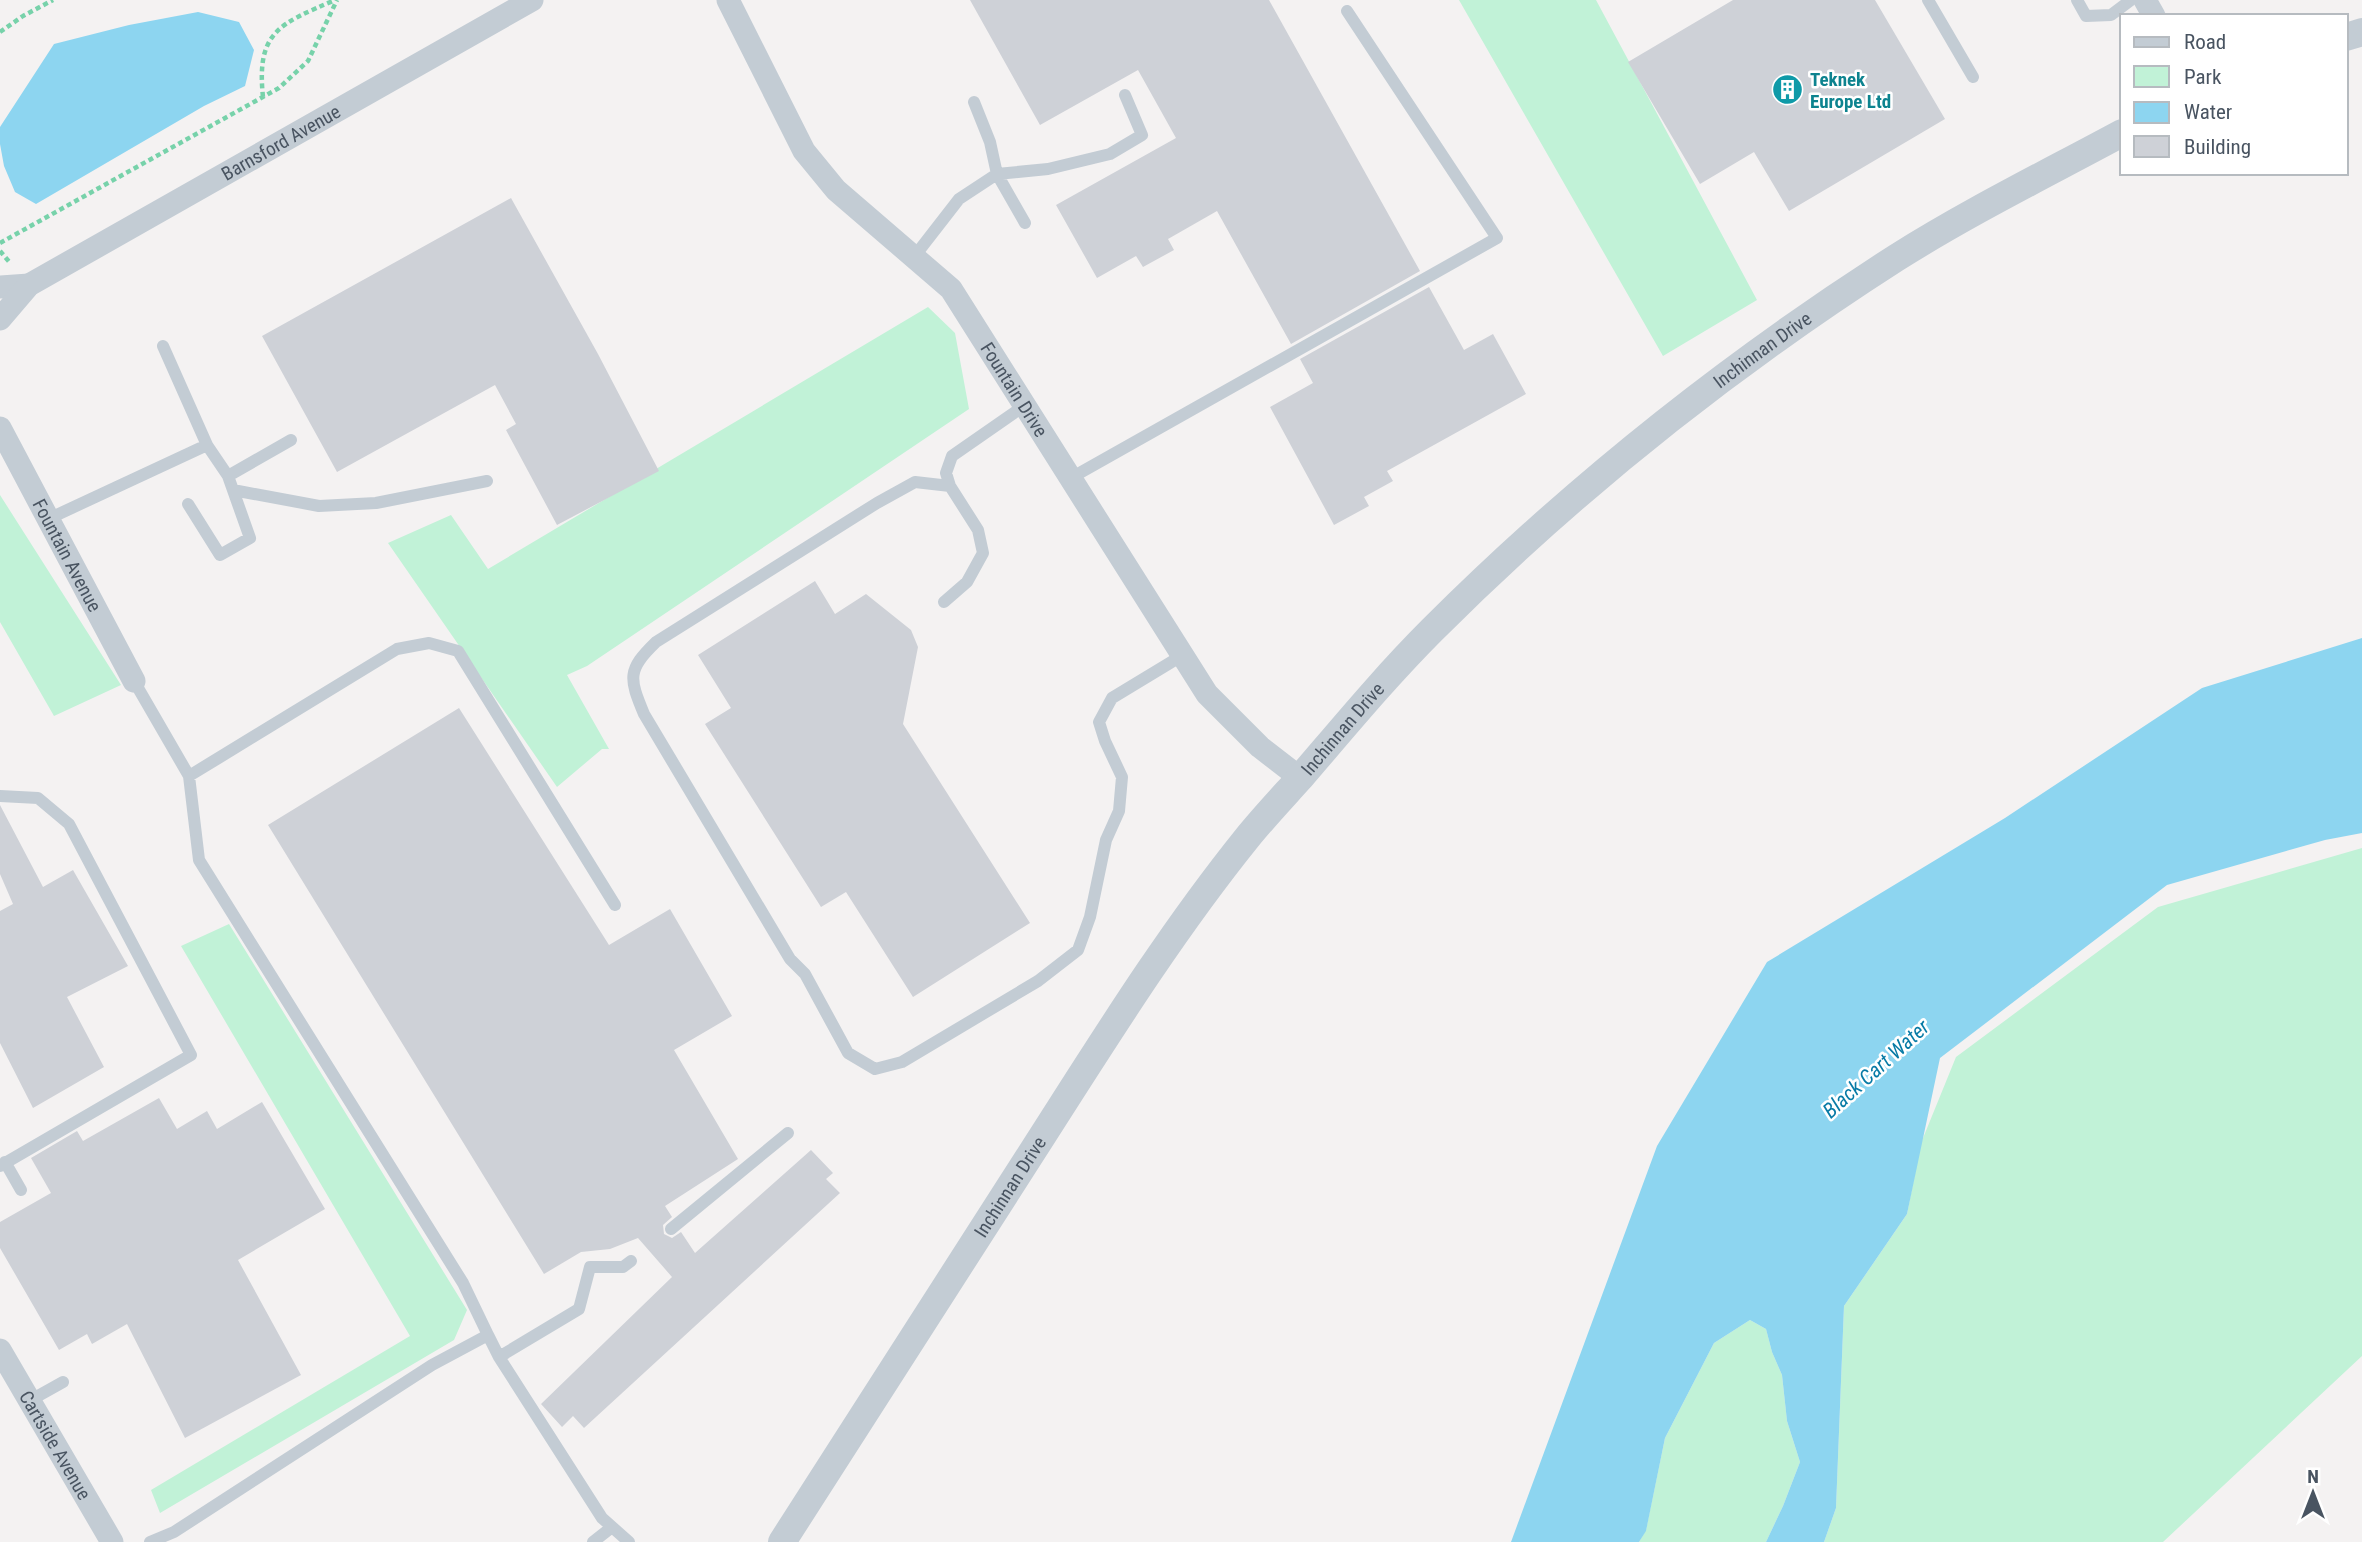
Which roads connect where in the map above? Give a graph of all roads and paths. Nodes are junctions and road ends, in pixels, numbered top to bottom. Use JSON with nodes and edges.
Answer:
{"nodes":[{"id":1,"x":52,"y":0,"type":"edge"},
{"id":2,"x":336,"y":0,"type":"edge"},
{"id":3,"x":532,"y":0,"type":"edge"},
{"id":4,"x":1928,"y":0,"type":"edge"},
{"id":5,"x":2077,"y":0,"type":"edge"},
{"id":6,"x":2131,"y":0,"type":"edge"},
{"id":7,"x":726,"y":1,"type":"edge"},
{"id":8,"x":1347,"y":11,"type":"dead end"},
{"id":9,"x":0,"y":32,"type":"edge"},
{"id":10,"x":1973,"y":77,"type":"dead end"},
{"id":11,"x":1125,"y":95,"type":"dead end"},
{"id":12,"x":263,"y":97,"type":"junction"},
{"id":13,"x":974,"y":102,"type":"dead end"},
{"id":14,"x":2120,"y":135,"type":"edge"},
{"id":15,"x":997,"y":174,"type":"junction"},
{"id":16,"x":1025,"y":223,"type":"dead end"},
{"id":17,"x":0,"y":243,"type":"edge"},
{"id":18,"x":914,"y":257,"type":"junction"},
{"id":19,"x":29,"y":285,"type":"junction"},
{"id":20,"x":0,"y":287,"type":"edge"},
{"id":21,"x":0,"y":319,"type":"edge"},
{"id":22,"x":163,"y":346,"type":"dead end"},
{"id":23,"x":1024,"y":406,"type":"junction"},
{"id":24,"x":0,"y":428,"type":"edge"},
{"id":25,"x":291,"y":440,"type":"dead end"},
{"id":26,"x":207,"y":445,"type":"junction"},
{"id":27,"x":228,"y":476,"type":"junction"},
{"id":28,"x":1069,"y":479,"type":"junction"},
{"id":29,"x":486,"y":481,"type":"dead end"},
{"id":30,"x":950,"y":486,"type":"junction"},
{"id":31,"x":233,"y":490,"type":"junction"},
{"id":32,"x":188,"y":504,"type":"dead end"},
{"id":33,"x":48,"y":519,"type":"junction"},
{"id":34,"x":944,"y":602,"type":"dead end"},
{"id":35,"x":1183,"y":655,"type":"junction"},
{"id":36,"x":134,"y":681,"type":"joint"},
{"id":37,"x":189,"y":776,"type":"junction"},
{"id":38,"x":1300,"y":778,"type":"junction"},
{"id":39,"x":0,"y":796,"type":"edge"},
{"id":40,"x":615,"y":905,"type":"dead end"},
{"id":41,"x":788,"y":1133,"type":"dead end"},
{"id":42,"x":3,"y":1164,"type":"edge"},
{"id":43,"x":21,"y":1190,"type":"dead end"},
{"id":44,"x":671,"y":1228,"type":"dead end"},
{"id":45,"x":631,"y":1261,"type":"dead end"},
{"id":46,"x":488,"y":1335,"type":"junction"},
{"id":47,"x":0,"y":1350,"type":"edge"},
{"id":48,"x":499,"y":1356,"type":"junction"},
{"id":49,"x":63,"y":1382,"type":"dead end"},
{"id":50,"x":29,"y":1401,"type":"junction"},
{"id":51,"x":612,"y":1527,"type":"junction"},
{"id":52,"x":177,"y":1537,"type":"edge"},
{"id":53,"x":112,"y":1542,"type":"edge"},
{"id":54,"x":150,"y":1542,"type":"edge"},
{"id":55,"x":593,"y":1542,"type":"edge"},
{"id":56,"x":629,"y":1542,"type":"edge"},
{"id":57,"x":782,"y":1542,"type":"edge"}],
"edges":[{"from":1,"to":9,"type":"path"},
{"from":2,"to":12,"type":"path"},
{"from":2,"to":12,"type":"path"},
{"from":3,"to":19,"type":"street","name":"Barnsford Avenue"},
{"from":4,"to":10,"type":"lane"},
{"from":5,"to":6,"type":"lane"},
{"from":7,"to":18,"type":"street","name":"Fountain Drive"},
{"from":8,"to":28,"type":"lane"},
{"from":11,"to":15,"type":"lane"},
{"from":12,"to":17,"type":"path"},
{"from":13,"to":15,"type":"lane"},
{"from":14,"to":38,"type":"street","name":"Inchinnan Drive"},
{"from":15,"to":16,"type":"lane"},
{"from":15,"to":18,"type":"lane"},
{"from":18,"to":23,"type":"street","name":"Fountain Drive"},
{"from":19,"to":20,"type":"street","name":"Barnsford Avenue"},
{"from":19,"to":21,"type":"street","name":"Barnsford Avenue"},
{"from":22,"to":26,"type":"lane"},
{"from":23,"to":28,"type":"street","name":"Fountain Drive"},
{"from":23,"to":30,"type":"lane"},
{"from":24,"to":33,"type":"street","name":"Fountain Avenue"},
{"from":25,"to":27,"type":"lane"},
{"from":26,"to":27,"type":"lane"},
{"from":26,"to":33,"type":"lane"},
{"from":27,"to":31,"type":"lane"},
{"from":28,"to":35,"type":"street","name":"Fountain Drive"},
{"from":29,"to":31,"type":"lane"},
{"from":30,"to":34,"type":"lane"},
{"from":30,"to":35,"type":"lane"},
{"from":31,"to":32,"type":"lane"},
{"from":33,"to":36,"type":"street","name":"Fountain Avenue"},
{"from":35,"to":38,"type":"street","name":"Fountain Drive"},
{"from":36,"to":37,"type":"lane"},
{"from":37,"to":40,"type":"lane"},
{"from":37,"to":46,"type":"lane"},
{"from":38,"to":57,"type":"street","name":"Inchinnan Drive"},
{"from":39,"to":42,"type":"lane"},
{"from":41,"to":44,"type":"lane"},
{"from":42,"to":43,"type":"lane"},
{"from":45,"to":48,"type":"lane"},
{"from":46,"to":48,"type":"lane"},
{"from":46,"to":52,"type":"lane"},
{"from":47,"to":50,"type":"street","name":"Cartside Avenue"},
{"from":48,"to":51,"type":"lane"},
{"from":49,"to":50,"type":"lane"},
{"from":50,"to":53,"type":"street","name":"Cartside Avenue"},
{"from":51,"to":55,"type":"lane"},
{"from":51,"to":56,"type":"lane"},
{"from":52,"to":54,"type":"lane"}]}
